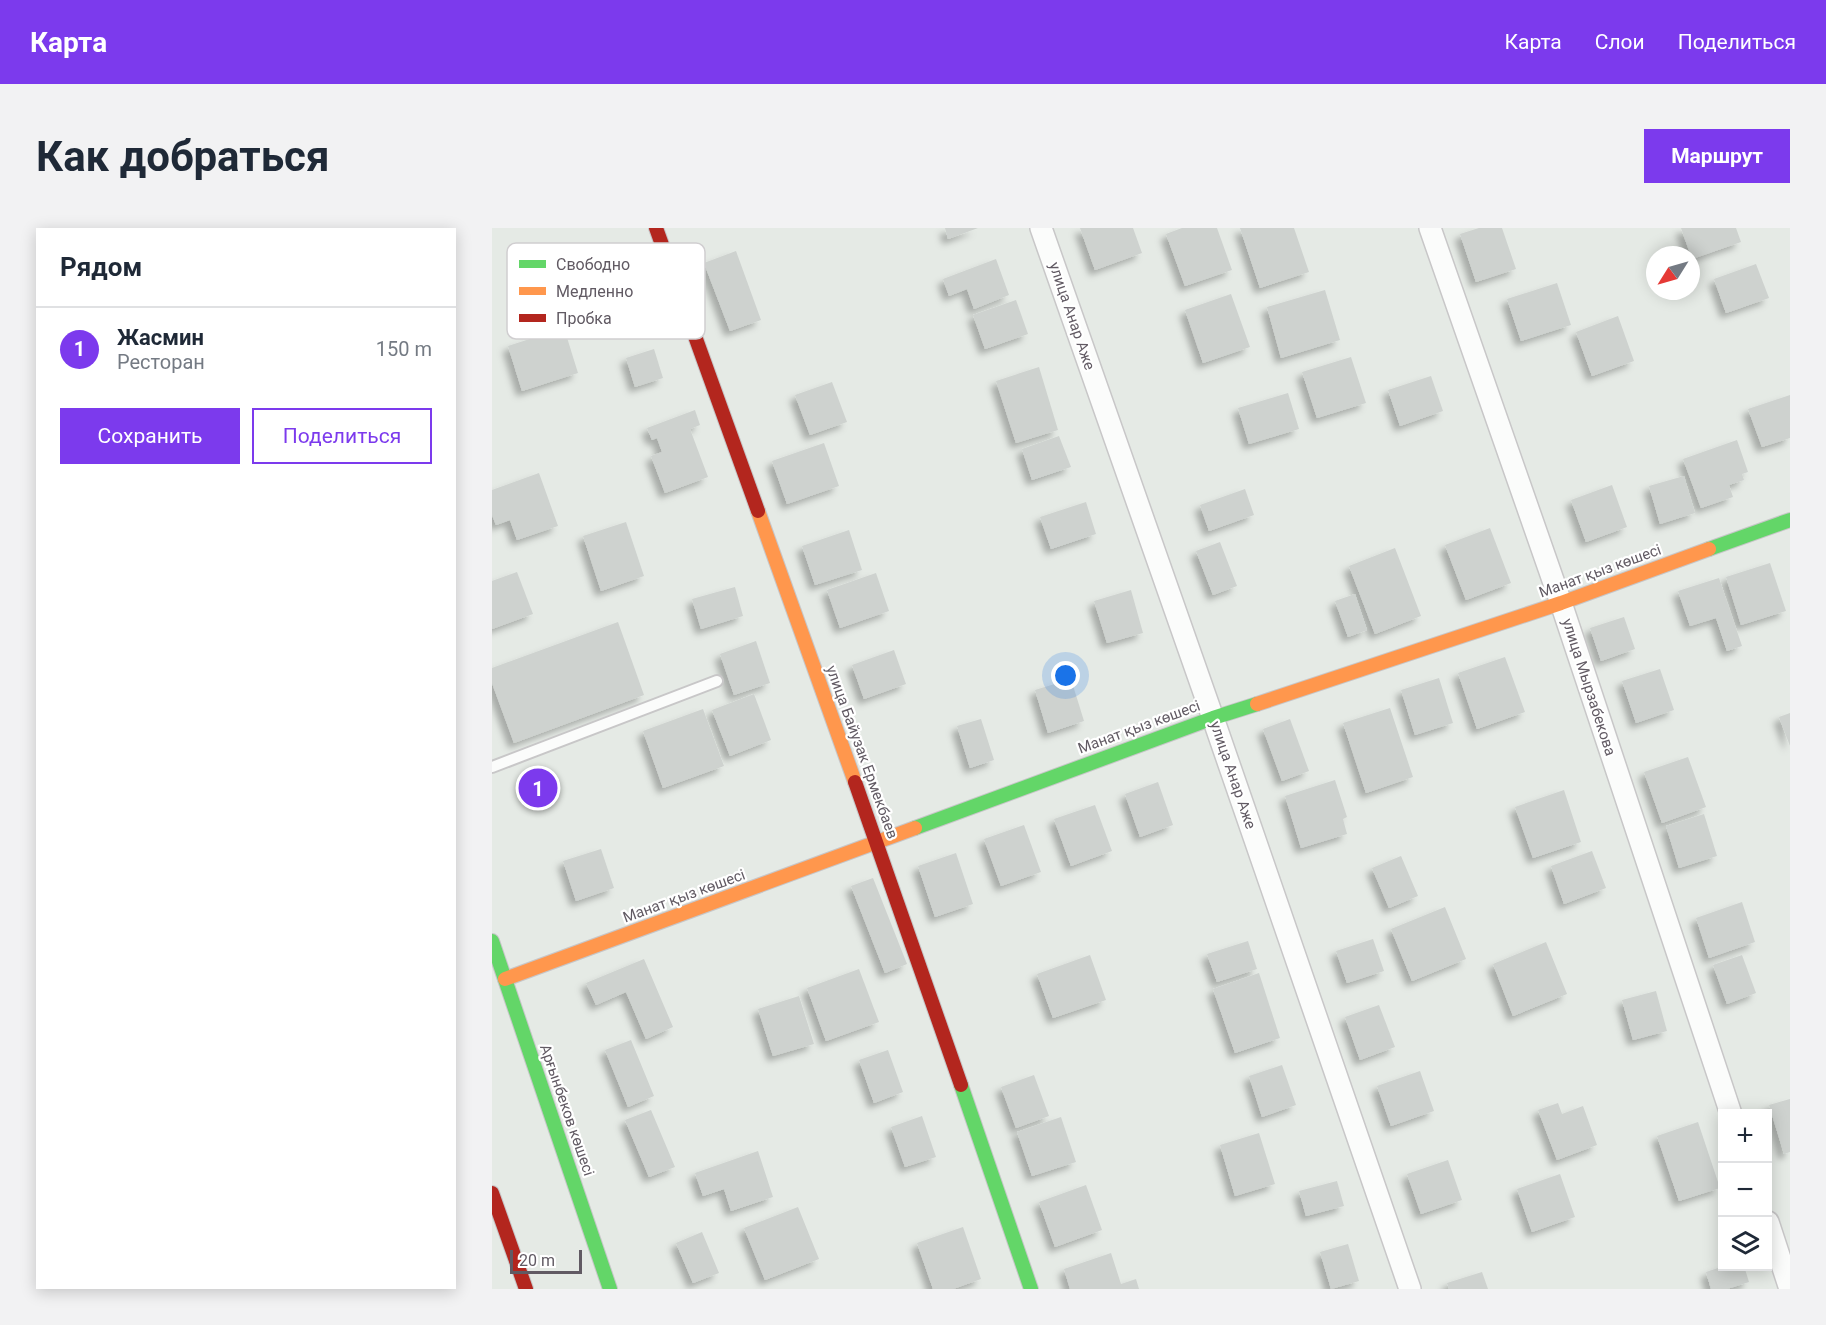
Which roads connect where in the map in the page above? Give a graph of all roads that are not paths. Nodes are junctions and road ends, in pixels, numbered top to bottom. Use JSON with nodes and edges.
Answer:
{"nodes":[{"id":1,"x":656,"y":228,"type":"edge"},
{"id":2,"x":1041,"y":228,"type":"edge"},
{"id":3,"x":1430,"y":228,"type":"edge"},
{"id":4,"x":661,"y":243,"type":"edge"},
{"id":5,"x":696,"y":339,"type":"edge"},
{"id":6,"x":1790,"y":520,"type":"edge"},
{"id":7,"x":1561,"y":603,"type":"junction"},
{"id":8,"x":717,"y":681,"type":"dead end"},
{"id":9,"x":1213,"y":717,"type":"junction"},
{"id":10,"x":492,"y":767,"type":"edge"},
{"id":11,"x":877,"y":842,"type":"junction"},
{"id":12,"x":492,"y":941,"type":"edge"},
{"id":13,"x":505,"y":979,"type":"junction"},
{"id":14,"x":1730,"y":1109,"type":"edge"},
{"id":15,"x":492,"y":1193,"type":"edge"},
{"id":16,"x":1772,"y":1237,"type":"edge"},
{"id":17,"x":526,"y":1289,"type":"edge"},
{"id":18,"x":610,"y":1289,"type":"edge"},
{"id":19,"x":1031,"y":1289,"type":"edge"},
{"id":20,"x":1410,"y":1289,"type":"edge"},
{"id":21,"x":1790,"y":1289,"type":"edge"}],
"edges":[{"from":1,"to":4,"type":"street","name":"улица Байузак Ермекбаев"},
{"from":2,"to":9,"type":"street","name":"улица Анар Аже"},
{"from":3,"to":7,"type":"street","name":"улица Мырзабекова"},
{"from":5,"to":11,"type":"street","name":"улица Байузак Ермекбаев"},
{"from":6,"to":7,"type":"street","name":"Манат қыз көшесі"},
{"from":7,"to":9,"type":"street","name":"Манат қыз көшесі"},
{"from":7,"to":14,"type":"street","name":"улица Мырзабекова"},
{"from":8,"to":10,"type":"lane"},
{"from":9,"to":11,"type":"street","name":"Манат қыз көшесі"},
{"from":9,"to":20,"type":"street","name":"улица Анар Аже"},
{"from":11,"to":13,"type":"street","name":"Манат қыз көшесі"},
{"from":11,"to":19,"type":"street","name":"улица Байузак Ермекбаев"},
{"from":12,"to":13,"type":"street","name":"Арғынбеков көшесі"},
{"from":13,"to":18,"type":"street","name":"Арғынбеков көшесі"},
{"from":15,"to":17,"type":"street"},
{"from":16,"to":21,"type":"street"}]}
